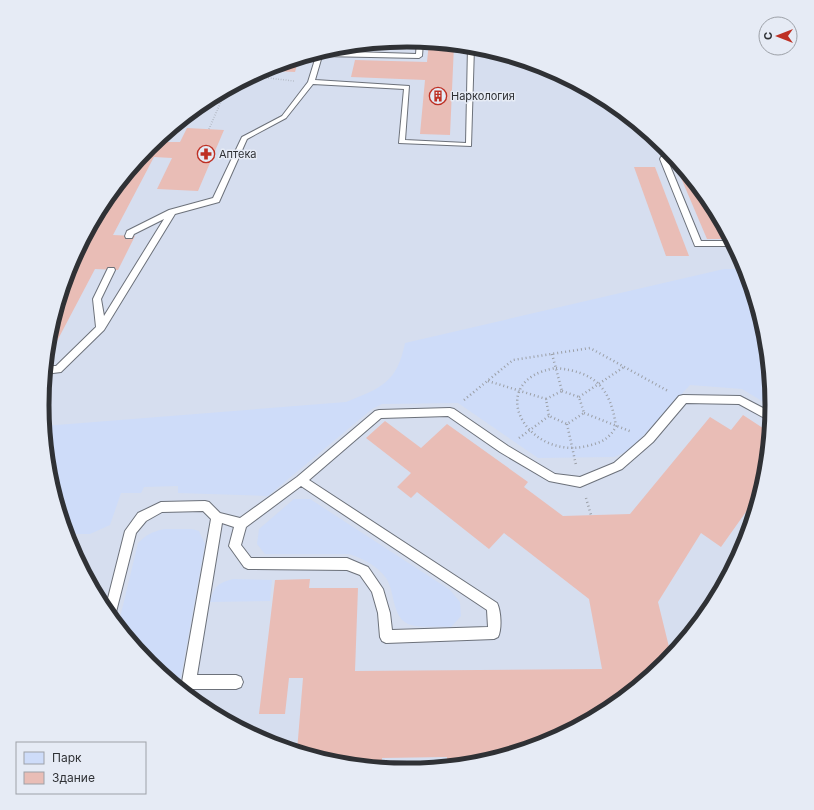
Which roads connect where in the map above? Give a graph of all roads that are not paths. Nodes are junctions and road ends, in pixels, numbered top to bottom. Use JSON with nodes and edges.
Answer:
{"nodes":[{"id":1,"x":419,"y":48,"type":"edge"},
{"id":2,"x":471,"y":53,"type":"edge"},
{"id":3,"x":339,"y":54,"type":"edge"},
{"id":4,"x":318,"y":58,"type":"edge"},
{"id":5,"x":311,"y":82,"type":"junction"},
{"id":6,"x":667,"y":159,"type":"edge"},
{"id":7,"x":172,"y":212,"type":"junction"},
{"id":8,"x":128,"y":236,"type":"dead end"},
{"id":9,"x":726,"y":244,"type":"edge"},
{"id":10,"x":111,"y":270,"type":"dead end"},
{"id":11,"x":101,"y":328,"type":"junction"},
{"id":12,"x":51,"y":370,"type":"edge"},
{"id":13,"x":765,"y":414,"type":"edge"},
{"id":14,"x":301,"y":480,"type":"junction"},
{"id":15,"x":217,"y":517,"type":"junction"},
{"id":16,"x":241,"y":524,"type":"junction"},
{"id":17,"x":112,"y":608,"type":"edge"},
{"id":18,"x":236,"y":682,"type":"dead end"}],
"edges":[{"from":1,"to":3,"type":"lane"},
{"from":2,"to":5,"type":"lane"},
{"from":4,"to":5,"type":"lane"},
{"from":5,"to":7,"type":"lane"},
{"from":6,"to":9,"type":"lane"},
{"from":7,"to":8,"type":"lane"},
{"from":7,"to":11,"type":"lane"},
{"from":10,"to":11,"type":"lane"},
{"from":11,"to":12,"type":"lane"},
{"from":13,"to":14,"type":"lane"},
{"from":14,"to":16,"type":"lane"},
{"from":14,"to":16,"type":"lane"},
{"from":15,"to":16,"type":"lane"},
{"from":15,"to":17,"type":"lane"},
{"from":15,"to":18,"type":"lane"}]}
